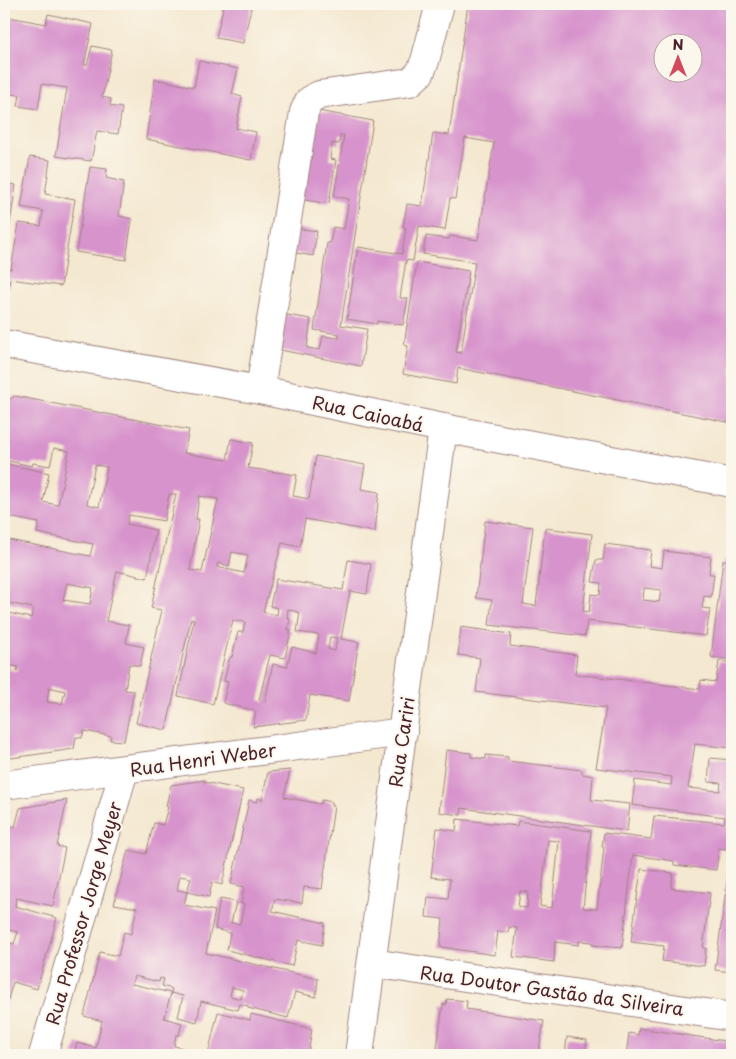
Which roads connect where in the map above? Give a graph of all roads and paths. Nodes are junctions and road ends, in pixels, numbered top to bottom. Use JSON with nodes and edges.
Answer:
{"nodes":[{"id":1,"x":440,"y":4,"type":"edge"},
{"id":2,"x":4,"y":344,"type":"edge"},
{"id":3,"x":260,"y":390,"type":"junction"},
{"id":4,"x":443,"y":428,"type":"junction"},
{"id":5,"x":732,"y":483,"type":"edge"},
{"id":6,"x":402,"y":732,"type":"junction"},
{"id":7,"x":124,"y":770,"type":"junction"},
{"id":8,"x":4,"y":785,"type":"edge"},
{"id":9,"x":372,"y":963,"type":"junction"},
{"id":10,"x":732,"y":1017,"type":"edge"},
{"id":11,"x":43,"y":1055,"type":"edge"},
{"id":12,"x":359,"y":1055,"type":"edge"}],
"edges":[{"from":1,"to":3,"type":"street"},
{"from":2,"to":3,"type":"street","name":"Rua Caioabá"},
{"from":3,"to":4,"type":"street","name":"Rua Caioabá"},
{"from":4,"to":5,"type":"street","name":"Rua Caioabá"},
{"from":4,"to":6,"type":"street","name":"Rua Cariri"},
{"from":6,"to":7,"type":"street","name":"Rua Henri Weber"},
{"from":6,"to":9,"type":"street","name":"Rua Cariri"},
{"from":7,"to":8,"type":"street","name":"Rua Henri Weber"},
{"from":7,"to":11,"type":"street","name":"Rua Professor Jorge Meyer"},
{"from":9,"to":10,"type":"street","name":"Rua Doutor Gastão da Silveira"},
{"from":9,"to":12,"type":"street","name":"Rua Cariri"}]}
